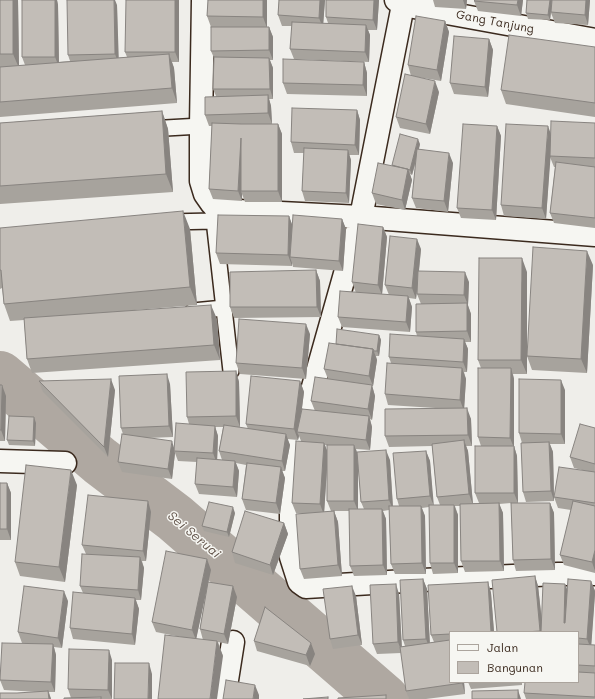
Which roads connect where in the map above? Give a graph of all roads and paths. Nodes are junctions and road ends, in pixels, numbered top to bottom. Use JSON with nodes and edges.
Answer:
{"nodes":[{"id":1,"x":203,"y":0,"type":"edge"},
{"id":2,"x":399,"y":2,"type":"edge"},
{"id":3,"x":595,"y":40,"type":"edge"},
{"id":4,"x":201,"y":126,"type":"junction"},
{"id":5,"x":131,"y":130,"type":"edge"},
{"id":6,"x":213,"y":212,"type":"junction"},
{"id":7,"x":361,"y":217,"type":"junction"},
{"id":8,"x":150,"y":223,"type":"edge"},
{"id":9,"x":595,"y":235,"type":"edge"},
{"id":10,"x":224,"y":308,"type":"junction"},
{"id":11,"x":177,"y":312,"type":"edge"},
{"id":12,"x":231,"y":371,"type":"edge"},
{"id":13,"x":0,"y":461,"type":"edge"},
{"id":14,"x":65,"y":463,"type":"dead end"},
{"id":15,"x":595,"y":574,"type":"edge"},
{"id":16,"x":233,"y":642,"type":"dead end"},
{"id":17,"x":224,"y":699,"type":"edge"}],
"edges":[{"from":1,"to":4,"type":"street"},
{"from":2,"to":3,"type":"street","name":"Gang Tanjung"},
{"from":2,"to":7,"type":"street"},
{"from":4,"to":5,"type":"lane"},
{"from":4,"to":6,"type":"street"},
{"from":6,"to":7,"type":"street"},
{"from":6,"to":8,"type":"lane"},
{"from":6,"to":10,"type":"lane"},
{"from":7,"to":9,"type":"street"},
{"from":7,"to":15,"type":"street"},
{"from":10,"to":11,"type":"lane"},
{"from":10,"to":12,"type":"lane"},
{"from":13,"to":14,"type":"street"},
{"from":16,"to":17,"type":"street"}]}
